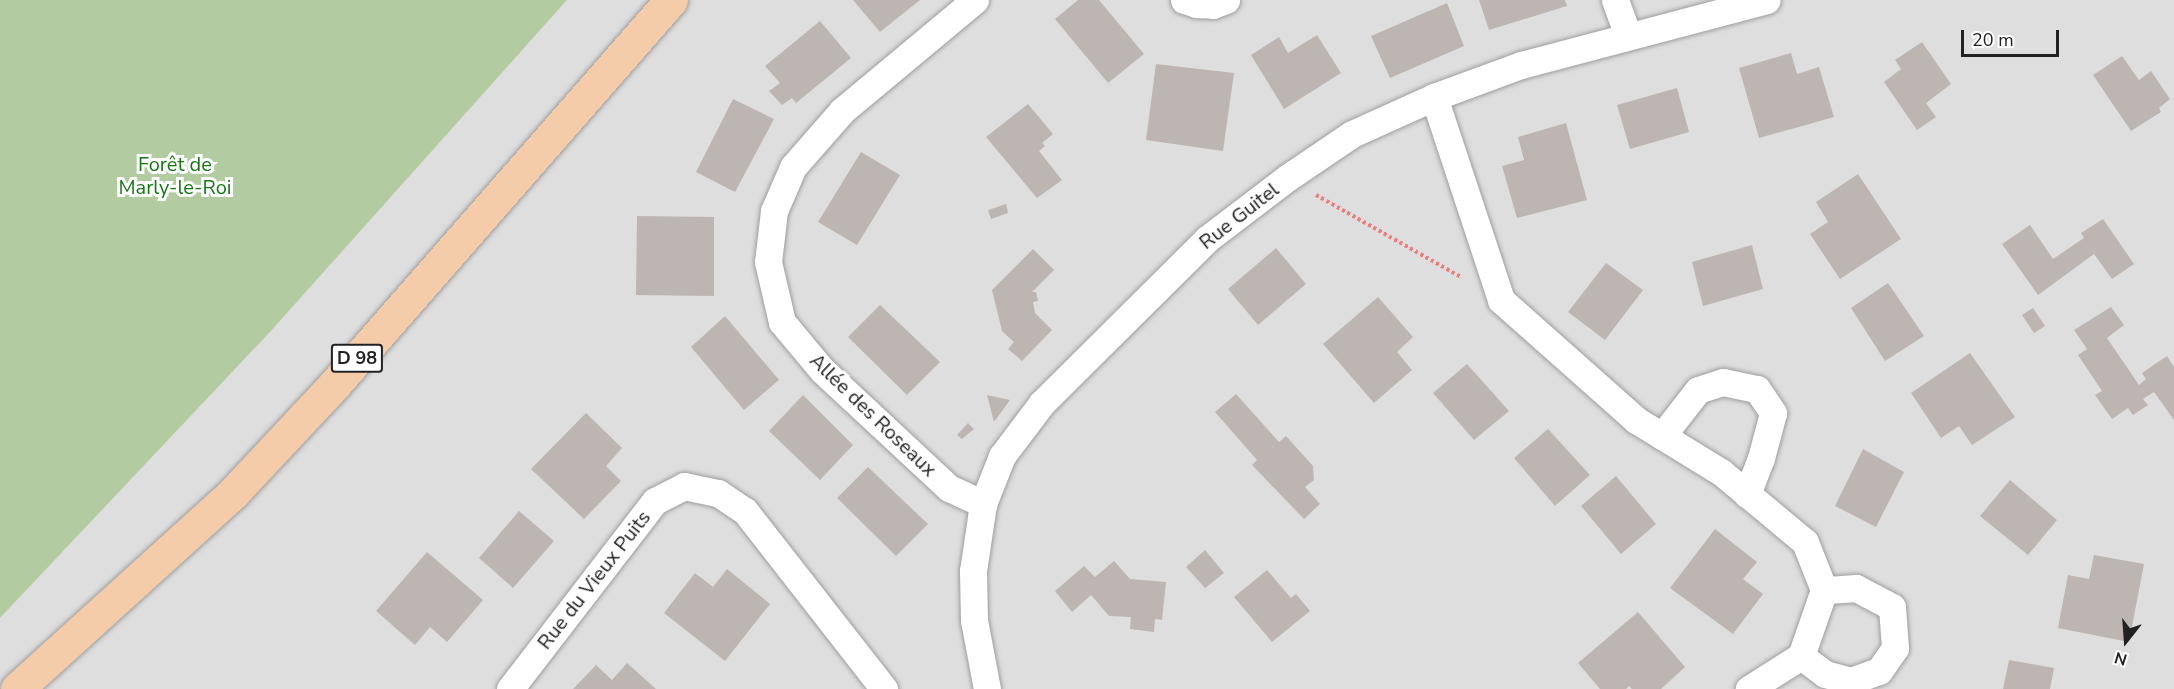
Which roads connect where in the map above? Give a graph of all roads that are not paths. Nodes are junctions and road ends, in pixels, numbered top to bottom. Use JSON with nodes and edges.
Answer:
{"nodes":[{"id":1,"x":671,"y":0,"type":"edge"},
{"id":2,"x":975,"y":0,"type":"edge"},
{"id":3,"x":1184,"y":0,"type":"edge"},
{"id":4,"x":1226,"y":0,"type":"edge"},
{"id":5,"x":1615,"y":0,"type":"edge"},
{"id":6,"x":1767,"y":0,"type":"edge"},
{"id":7,"x":1628,"y":35,"type":"junction"},
{"id":8,"x":1434,"y":97,"type":"junction"},
{"id":9,"x":1662,"y":436,"type":"junction"},
{"id":10,"x":1747,"y":494,"type":"junction"},
{"id":11,"x":983,"y":504,"type":"junction"},
{"id":12,"x":1824,"y":590,"type":"junction"},
{"id":13,"x":1801,"y":656,"type":"junction"},
{"id":14,"x":17,"y":689,"type":"edge"},
{"id":15,"x":510,"y":689,"type":"edge"},
{"id":16,"x":884,"y":689,"type":"edge"},
{"id":17,"x":987,"y":689,"type":"edge"},
{"id":18,"x":1749,"y":689,"type":"edge"}],
"edges":[{"from":1,"to":14,"type":"main road","number":"D 98"},
{"from":2,"to":11,"type":"street","name":"Allée des Roseaux"},
{"from":3,"to":4,"type":"street"},
{"from":5,"to":7,"type":"street"},
{"from":6,"to":7,"type":"street","name":"Rue Guitel"},
{"from":7,"to":8,"type":"street","name":"Rue Guitel"},
{"from":8,"to":9,"type":"street"},
{"from":8,"to":11,"type":"street","name":"Rue Guitel"},
{"from":9,"to":10,"type":"street"},
{"from":9,"to":10,"type":"street"},
{"from":10,"to":12,"type":"street"},
{"from":11,"to":17,"type":"street","name":"Rue Guitel"},
{"from":12,"to":13,"type":"street"},
{"from":12,"to":13,"type":"street"},
{"from":13,"to":18,"type":"street"},
{"from":15,"to":16,"type":"street","name":"Rue du Vieux Puits"}]}
